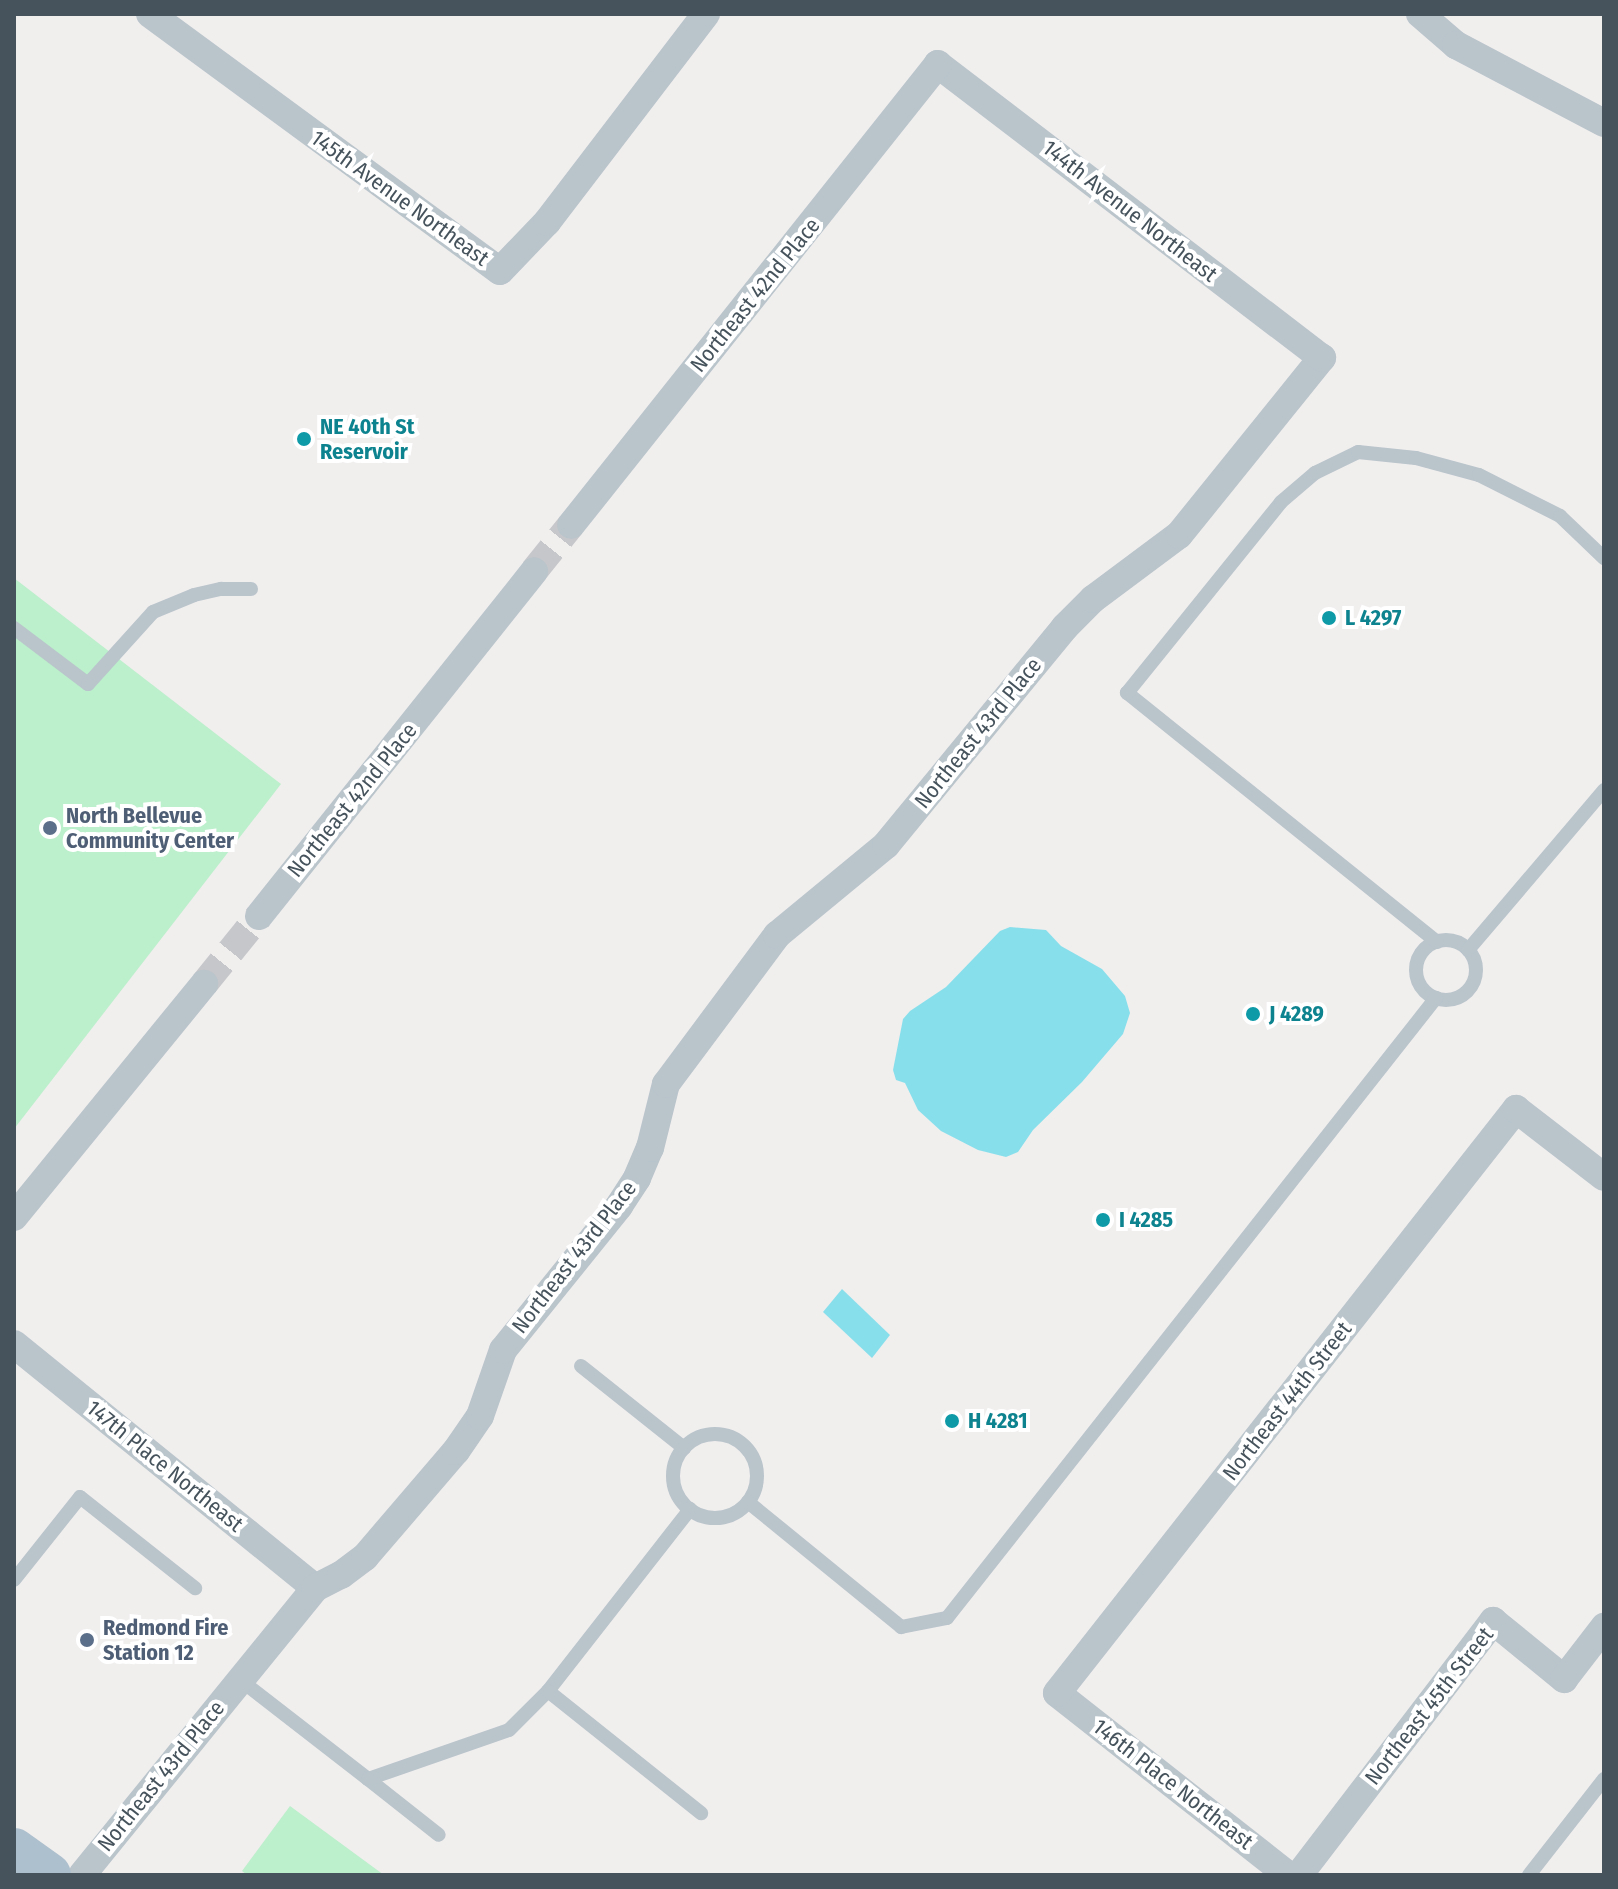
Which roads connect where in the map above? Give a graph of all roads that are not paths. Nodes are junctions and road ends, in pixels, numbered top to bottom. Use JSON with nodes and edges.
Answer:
{"nodes":[{"id":1,"x":150,"y":14,"type":"edge"},
{"id":2,"x":706,"y":14,"type":"edge"},
{"id":3,"x":1420,"y":14,"type":"edge"},
{"id":4,"x":938,"y":64,"type":"joint"},
{"id":5,"x":1604,"y":123,"type":"edge"},
{"id":6,"x":1322,"y":358,"type":"joint"},
{"id":7,"x":571,"y":525,"type":"tunnel mouth"},
{"id":8,"x":1604,"y":558,"type":"edge"},
{"id":9,"x":534,"y":571,"type":"tunnel mouth"},
{"id":10,"x":251,"y":589,"type":"dead end"},
{"id":11,"x":14,"y":628,"type":"edge"},
{"id":12,"x":1604,"y":790,"type":"edge"},
{"id":13,"x":259,"y":916,"type":"tunnel mouth"},
{"id":14,"x":1437,"y":942,"type":"junction"},
{"id":15,"x":1468,"y":950,"type":"junction"},
{"id":16,"x":204,"y":984,"type":"tunnel mouth"},
{"id":17,"x":1436,"y":998,"type":"junction"},
{"id":18,"x":1604,"y":1177,"type":"edge"},
{"id":19,"x":14,"y":1217,"type":"edge"},
{"id":20,"x":14,"y":1344,"type":"edge"},
{"id":21,"x":581,"y":1366,"type":"dead end"},
{"id":22,"x":684,"y":1448,"type":"junction"},
{"id":23,"x":748,"y":1502,"type":"junction"},
{"id":24,"x":690,"y":1509,"type":"junction"},
{"id":25,"x":14,"y":1580,"type":"edge"},
{"id":26,"x":195,"y":1588,"type":"dead end"},
{"id":27,"x":315,"y":1588,"type":"junction"},
{"id":28,"x":1604,"y":1627,"type":"edge"},
{"id":29,"x":239,"y":1679,"type":"junction"},
{"id":30,"x":548,"y":1691,"type":"junction"},
{"id":31,"x":1057,"y":1693,"type":"joint"},
{"id":32,"x":368,"y":1779,"type":"junction"},
{"id":33,"x":1604,"y":1779,"type":"edge"},
{"id":34,"x":701,"y":1813,"type":"dead end"},
{"id":35,"x":439,"y":1835,"type":"dead end"},
{"id":36,"x":14,"y":1850,"type":"edge"},
{"id":37,"x":49,"y":1875,"type":"edge"},
{"id":38,"x":82,"y":1875,"type":"edge"},
{"id":39,"x":1288,"y":1875,"type":"edge"},
{"id":40,"x":1299,"y":1875,"type":"edge"},
{"id":41,"x":1529,"y":1875,"type":"edge"}],
"edges":[{"from":1,"to":2,"type":"street","name":"145th Avenue Northeast"},
{"from":3,"to":5,"type":"street"},
{"from":4,"to":6,"type":"street","name":"144th Avenue Northeast"},
{"from":4,"to":7,"type":"street","name":"Northeast 42nd Place"},
{"from":6,"to":27,"type":"street","name":"Northeast 43rd Place"},
{"from":8,"to":14,"type":"lane"},
{"from":9,"to":13,"type":"street","name":"Northeast 42nd Place"},
{"from":10,"to":11,"type":"lane"},
{"from":12,"to":15,"type":"lane"},
{"from":14,"to":15,"type":"lane"},
{"from":14,"to":17,"type":"lane"},
{"from":15,"to":17,"type":"lane"},
{"from":16,"to":19,"type":"street"},
{"from":17,"to":23,"type":"lane"},
{"from":18,"to":31,"type":"street","name":"Northeast 44th Street"},
{"from":20,"to":27,"type":"street","name":"147th Place Northeast"},
{"from":21,"to":22,"type":"lane"},
{"from":22,"to":23,"type":"lane"},
{"from":22,"to":24,"type":"lane"},
{"from":23,"to":24,"type":"lane"},
{"from":24,"to":30,"type":"lane"},
{"from":25,"to":26,"type":"lane"},
{"from":27,"to":29,"type":"street","name":"Northeast 43rd Place"},
{"from":28,"to":40,"type":"street","name":"Northeast 45th Street"},
{"from":29,"to":32,"type":"lane"},
{"from":29,"to":38,"type":"street","name":"Northeast 43rd Place"},
{"from":30,"to":32,"type":"lane"},
{"from":30,"to":34,"type":"lane"},
{"from":31,"to":39,"type":"street","name":"146th Place Northeast"},
{"from":32,"to":35,"type":"lane"},
{"from":33,"to":41,"type":"lane"},
{"from":36,"to":37,"type":"main road"}]}
